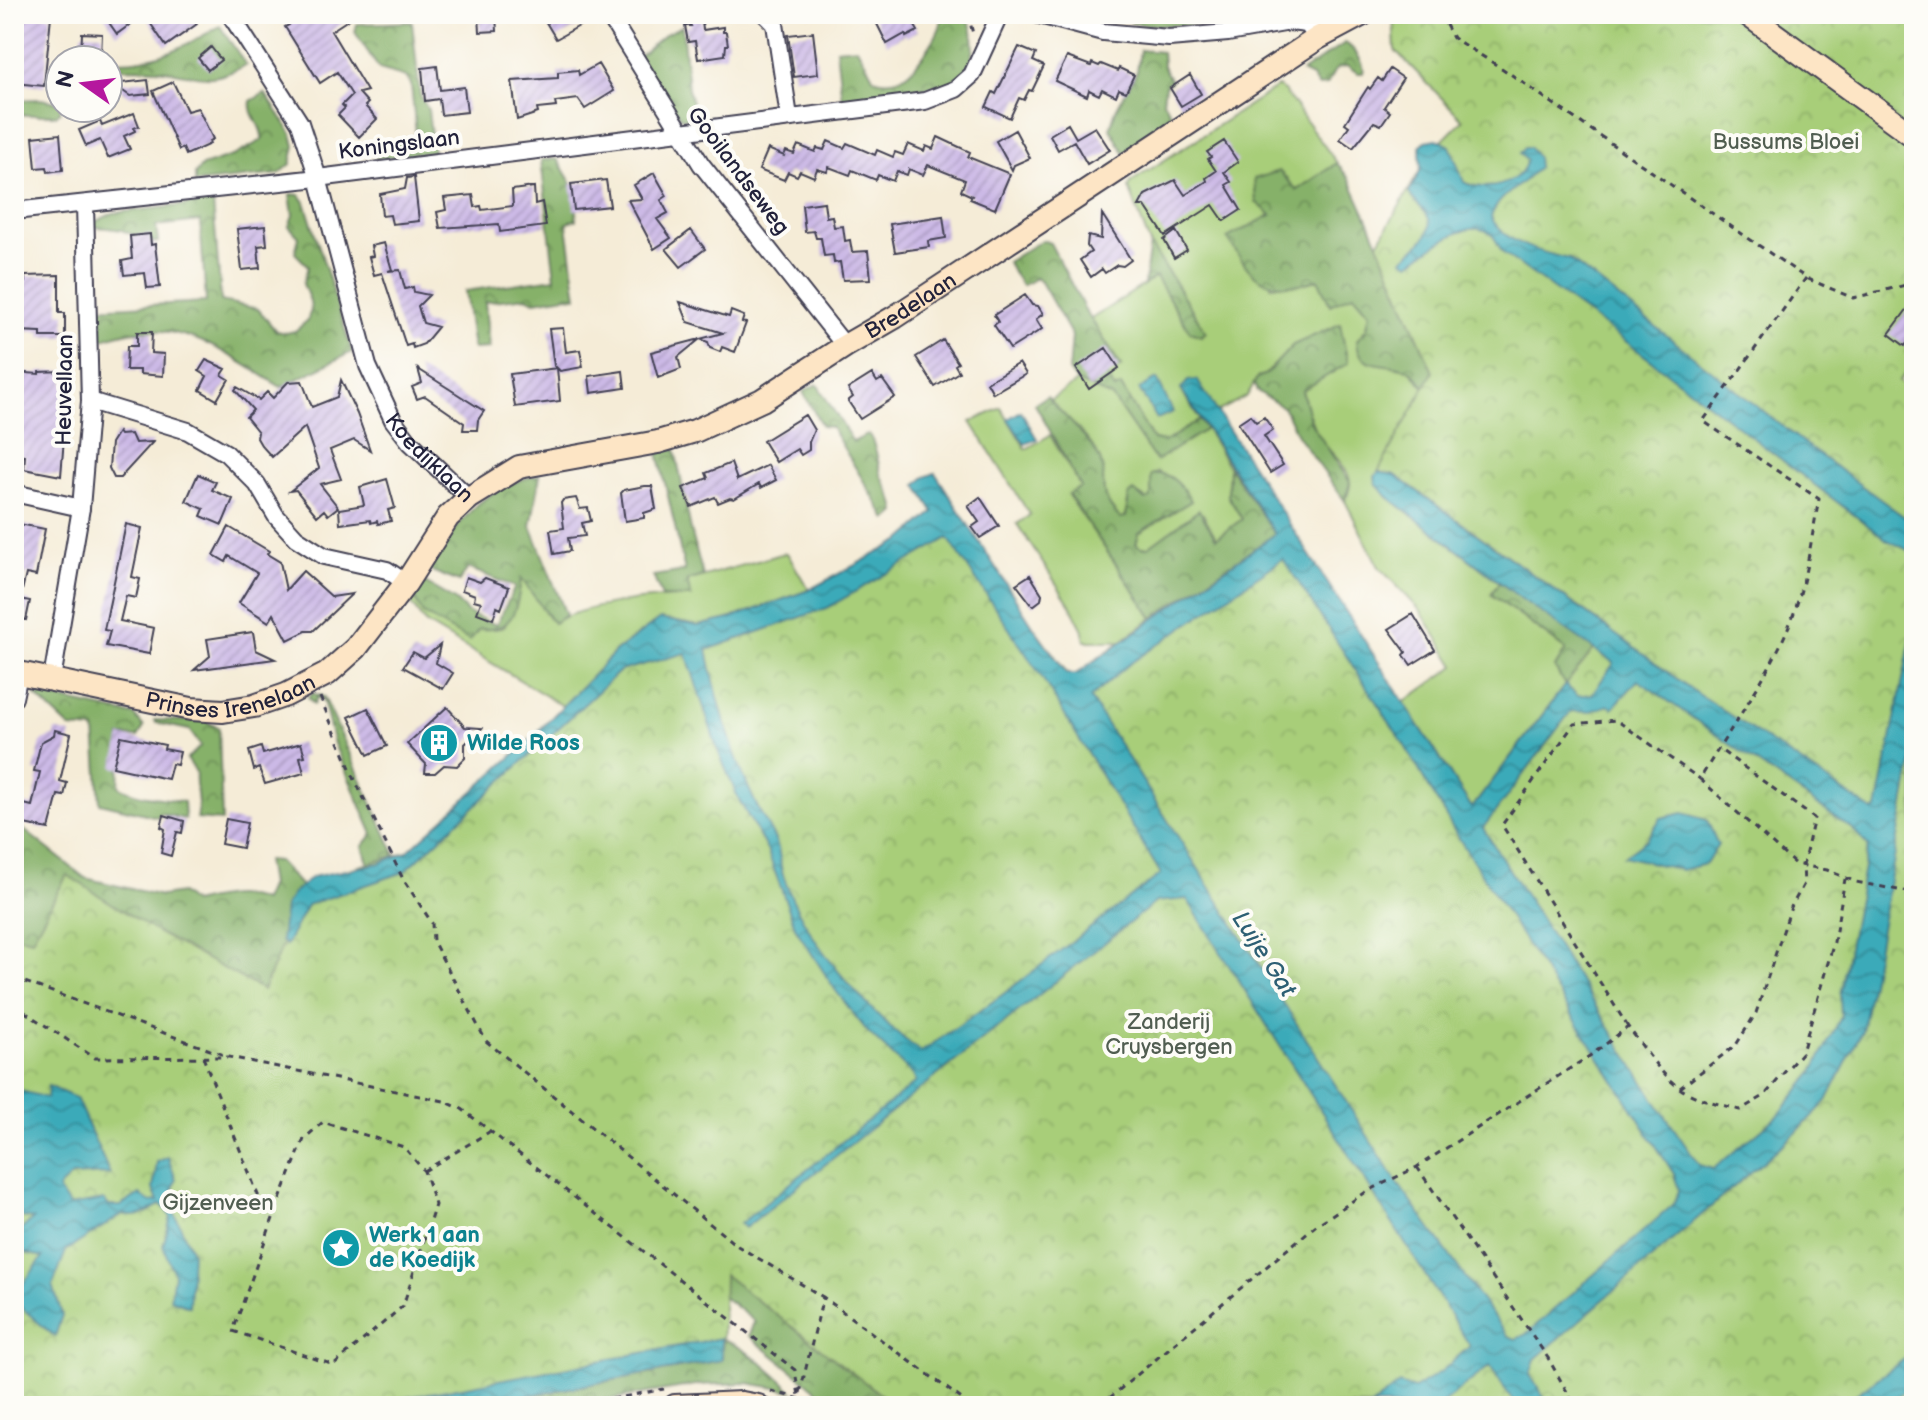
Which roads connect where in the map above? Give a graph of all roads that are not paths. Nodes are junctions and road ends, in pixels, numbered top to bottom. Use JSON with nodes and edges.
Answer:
{"nodes":[{"id":1,"x":230,"y":14,"type":"edge"},
{"id":2,"x":633,"y":14,"type":"edge"},
{"id":3,"x":765,"y":14,"type":"edge"},
{"id":4,"x":1000,"y":14,"type":"edge"},
{"id":5,"x":1036,"y":14,"type":"edge"},
{"id":6,"x":1363,"y":14,"type":"edge"},
{"id":7,"x":1747,"y":14,"type":"edge"},
{"id":8,"x":611,"y":19,"type":"edge"},
{"id":9,"x":1318,"y":38,"type":"junction"},
{"id":10,"x":789,"y":117,"type":"junction"},
{"id":11,"x":678,"y":131,"type":"junction"},
{"id":12,"x":1914,"y":136,"type":"edge"},
{"id":13,"x":318,"y":178,"type":"junction"},
{"id":14,"x":85,"y":205,"type":"junction"},
{"id":15,"x":14,"y":211,"type":"edge"},
{"id":16,"x":845,"y":346,"type":"junction"},
{"id":17,"x":90,"y":401,"type":"junction"},
{"id":18,"x":14,"y":493,"type":"edge"},
{"id":19,"x":469,"y":498,"type":"junction"},
{"id":20,"x":81,"y":508,"type":"junction"},
{"id":21,"x":406,"y":583,"type":"junction"},
{"id":22,"x":17,"y":673,"type":"edge"},
{"id":23,"x":52,"y":679,"type":"junction"},
{"id":24,"x":14,"y":698,"type":"edge"},
{"id":25,"x":675,"y":1406,"type":"edge"},
{"id":26,"x":758,"y":1406,"type":"edge"}],
"edges":[{"from":1,"to":13,"type":"street","name":"Koedijklaan"},
{"from":2,"to":8,"type":"lane"},
{"from":3,"to":10,"type":"street"},
{"from":4,"to":10,"type":"street","name":"Koningslaan"},
{"from":5,"to":9,"type":"street"},
{"from":6,"to":9,"type":"main road","name":"Bredelaan"},
{"from":7,"to":12,"type":"main road"},
{"from":8,"to":11,"type":"street","name":"Gooilandseweg"},
{"from":9,"to":16,"type":"main road","name":"Bredelaan"},
{"from":10,"to":11,"type":"street","name":"Koningslaan"},
{"from":11,"to":13,"type":"street","name":"Koningslaan"},
{"from":11,"to":16,"type":"street","name":"Gooilandseweg"},
{"from":13,"to":14,"type":"street","name":"Koningslaan"},
{"from":13,"to":19,"type":"street","name":"Koedijklaan"},
{"from":14,"to":15,"type":"street","name":"Koningslaan"},
{"from":14,"to":17,"type":"street","name":"Heuvellaan"},
{"from":16,"to":19,"type":"main road","name":"Bredelaan"},
{"from":17,"to":20,"type":"street","name":"Heuvellaan"},
{"from":17,"to":21,"type":"street"},
{"from":18,"to":20,"type":"street"},
{"from":19,"to":21,"type":"main road","name":"Koedijklaan"},
{"from":20,"to":23,"type":"street","name":"Heuvellaan"},
{"from":21,"to":23,"type":"main road","name":"Prinses Irenelaan"},
{"from":22,"to":23,"type":"main road","name":"Prinses Irenelaan"},
{"from":22,"to":24,"type":"street"},
{"from":25,"to":26,"type":"main road"}]}
